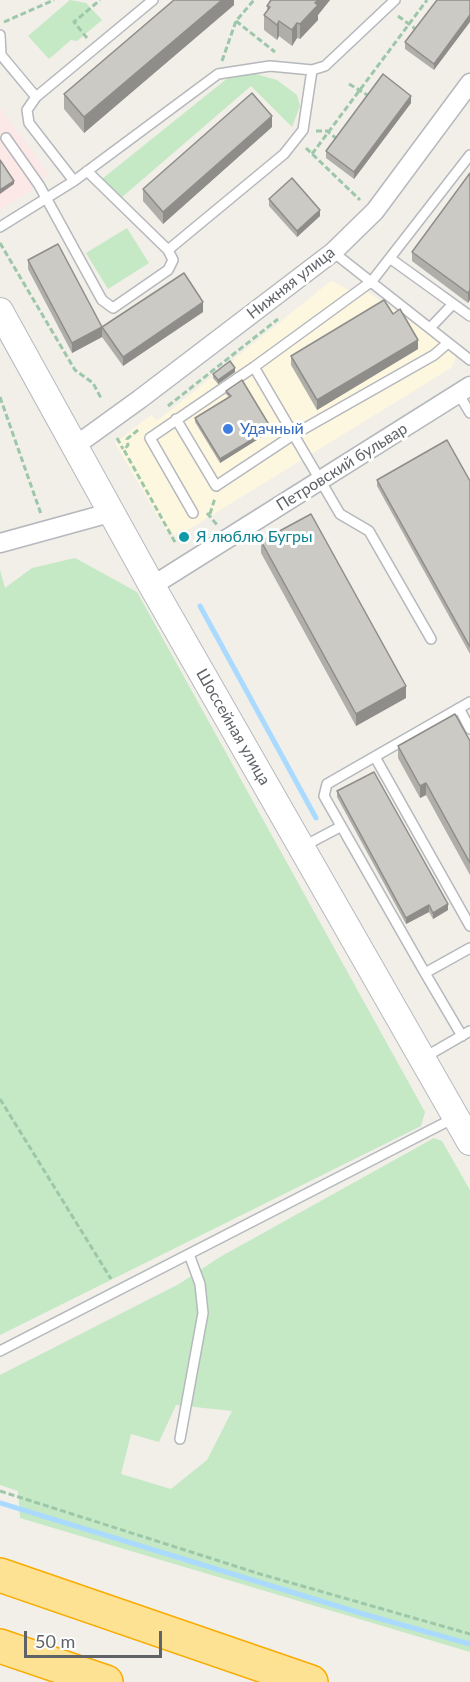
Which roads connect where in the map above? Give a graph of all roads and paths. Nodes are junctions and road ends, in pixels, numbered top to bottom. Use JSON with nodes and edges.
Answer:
{"nodes":[{"id":1,"x":54,"y":0,"type":"edge"},
{"id":2,"x":100,"y":0,"type":"edge"},
{"id":3,"x":153,"y":0,"type":"edge"},
{"id":4,"x":254,"y":0,"type":"edge"},
{"id":5,"x":395,"y":0,"type":"edge"},
{"id":6,"x":427,"y":0,"type":"edge"},
{"id":7,"x":387,"y":8,"type":"junction"},
{"id":8,"x":236,"y":21,"type":"junction"},
{"id":9,"x":0,"y":24,"type":"edge"},
{"id":10,"x":409,"y":24,"type":"junction"},
{"id":11,"x":418,"y":31,"type":"edge"},
{"id":12,"x":0,"y":35,"type":"edge"},
{"id":13,"x":96,"y":48,"type":"junction"},
{"id":14,"x":294,"y":67,"type":"junction"},
{"id":15,"x":312,"y":70,"type":"junction"},
{"id":16,"x":218,"y":74,"type":"junction"},
{"id":17,"x":470,"y":83,"type":"edge"},
{"id":18,"x":349,"y":84,"type":"dead end"},
{"id":19,"x":360,"y":89,"type":"junction"},
{"id":20,"x":36,"y":97,"type":"junction"},
{"id":21,"x":371,"y":97,"type":"edge"},
{"id":22,"x":327,"y":131,"type":"junction"},
{"id":23,"x":6,"y":138,"type":"dead end"},
{"id":24,"x":297,"y":138,"type":"junction"},
{"id":25,"x":339,"y":140,"type":"edge"},
{"id":26,"x":312,"y":154,"type":"junction"},
{"id":27,"x":470,"y":155,"type":"edge"},
{"id":28,"x":87,"y":171,"type":"junction"},
{"id":29,"x":74,"y":181,"type":"junction"},
{"id":30,"x":47,"y":199,"type":"junction"},
{"id":31,"x":375,"y":211,"type":"junction"},
{"id":32,"x":0,"y":226,"type":"edge"},
{"id":33,"x":0,"y":243,"type":"edge"},
{"id":34,"x":168,"y":250,"type":"junction"},
{"id":35,"x":333,"y":252,"type":"junction"},
{"id":36,"x":391,"y":259,"type":"junction"},
{"id":37,"x":372,"y":281,"type":"junction"},
{"id":38,"x":452,"y":305,"type":"junction"},
{"id":39,"x":0,"y":311,"type":"edge"},
{"id":40,"x":470,"y":316,"type":"edge"},
{"id":41,"x":430,"y":328,"type":"junction"},
{"id":42,"x":260,"y":333,"type":"dead end"},
{"id":43,"x":264,"y":338,"type":"dead end"},
{"id":44,"x":448,"y":343,"type":"junction"},
{"id":45,"x":470,"y":360,"type":"edge"},
{"id":46,"x":254,"y":367,"type":"junction"},
{"id":47,"x":464,"y":389,"type":"edge"},
{"id":48,"x":0,"y":397,"type":"edge"},
{"id":49,"x":101,"y":398,"type":"dead end"},
{"id":50,"x":470,"y":413,"type":"edge"},
{"id":51,"x":176,"y":419,"type":"junction"},
{"id":52,"x":140,"y":429,"type":"dead end"},
{"id":53,"x":293,"y":435,"type":"junction"},
{"id":54,"x":117,"y":438,"type":"dead end"},
{"id":55,"x":75,"y":446,"type":"junction"},
{"id":56,"x":124,"y":450,"type":"junction"},
{"id":57,"x":321,"y":481,"type":"junction"},
{"id":58,"x":113,"y":512,"type":"junction"},
{"id":59,"x":193,"y":513,"type":"dead end"},
{"id":60,"x":47,"y":531,"type":"junction"},
{"id":61,"x":0,"y":543,"type":"edge"},
{"id":62,"x":176,"y":544,"type":"dead end"},
{"id":63,"x":152,"y":586,"type":"junction"},
{"id":64,"x":430,"y":639,"type":"dead end"},
{"id":65,"x":470,"y":702,"type":"edge"},
{"id":66,"x":459,"y":708,"type":"junction"},
{"id":67,"x":470,"y":729,"type":"edge"},
{"id":68,"x":375,"y":757,"type":"junction"},
{"id":69,"x":340,"y":828,"type":"junction"},
{"id":70,"x":302,"y":848,"type":"junction"},
{"id":71,"x":470,"y":903,"type":"edge"},
{"id":72,"x":461,"y":909,"type":"junction"},
{"id":73,"x":470,"y":926,"type":"edge"},
{"id":74,"x":470,"y":948,"type":"edge"},
{"id":75,"x":425,"y":973,"type":"junction"},
{"id":76,"x":466,"y":1034,"type":"edge"},
{"id":77,"x":423,"y":1059,"type":"junction"},
{"id":78,"x":0,"y":1099,"type":"edge"},
{"id":79,"x":456,"y":1117,"type":"junction"},
{"id":80,"x":470,"y":1142,"type":"edge"},
{"id":81,"x":189,"y":1254,"type":"junction"},
{"id":82,"x":118,"y":1290,"type":"junction"},
{"id":83,"x":0,"y":1351,"type":"edge"},
{"id":84,"x":180,"y":1439,"type":"dead end"},
{"id":85,"x":0,"y":1491,"type":"edge"},
{"id":86,"x":0,"y":1575,"type":"edge"},
{"id":87,"x":470,"y":1634,"type":"edge"},
{"id":88,"x":0,"y":1646,"type":"edge"},
{"id":89,"x":106,"y":1682,"type":"edge"},
{"id":90,"x":310,"y":1682,"type":"edge"}],
"edges":[{"from":1,"to":9,"type":"path"},
{"from":2,"to":13,"type":"path"},
{"from":3,"to":13,"type":"lane"},
{"from":4,"to":8,"type":"path"},
{"from":5,"to":7,"type":"lane"},
{"from":6,"to":10,"type":"path"},
{"from":7,"to":10,"type":"path"},
{"from":7,"to":15,"type":"lane"},
{"from":8,"to":14,"type":"path"},
{"from":8,"to":16,"type":"path"},
{"from":10,"to":11,"type":"path"},
{"from":10,"to":19,"type":"path"},
{"from":12,"to":20,"type":"lane"},
{"from":13,"to":20,"type":"lane"},
{"from":14,"to":15,"type":"lane"},
{"from":14,"to":16,"type":"lane"},
{"from":15,"to":24,"type":"lane"},
{"from":16,"to":28,"type":"lane"},
{"from":17,"to":31,"type":"street","name":"Нижняя улица"},
{"from":18,"to":19,"type":"path"},
{"from":19,"to":21,"type":"path"},
{"from":19,"to":22,"type":"path"},
{"from":20,"to":29,"type":"lane"},
{"from":22,"to":25,"type":"path"},
{"from":22,"to":26,"type":"path"},
{"from":23,"to":30,"type":"lane"},
{"from":24,"to":26,"type":"path"},
{"from":24,"to":34,"type":"lane"},
{"from":26,"to":31,"type":"path"},
{"from":27,"to":36,"type":"lane"},
{"from":28,"to":29,"type":"lane"},
{"from":28,"to":34,"type":"lane"},
{"from":29,"to":30,"type":"lane"},
{"from":30,"to":32,"type":"lane"},
{"from":30,"to":34,"type":"lane"},
{"from":31,"to":35,"type":"street","name":"Нижняя улица"},
{"from":33,"to":49,"type":"path"},
{"from":35,"to":37,"type":"lane"},
{"from":35,"to":55,"type":"street","name":"Нижняя улица"},
{"from":36,"to":37,"type":"lane"},
{"from":36,"to":38,"type":"lane"},
{"from":37,"to":41,"type":"lane"},
{"from":37,"to":46,"type":"lane"},
{"from":38,"to":40,"type":"lane"},
{"from":38,"to":41,"type":"lane"},
{"from":39,"to":55,"type":"main road","name":"Шоссейная улица"},
{"from":41,"to":44,"type":"lane"},
{"from":42,"to":43,"type":"path"},
{"from":44,"to":45,"type":"lane"},
{"from":44,"to":53,"type":"lane"},
{"from":46,"to":51,"type":"lane"},
{"from":46,"to":53,"type":"lane"},
{"from":47,"to":50,"type":"lane"},
{"from":47,"to":57,"type":"street","name":"Петровский бульвар"},
{"from":48,"to":60,"type":"path"},
{"from":51,"to":53,"type":"lane"},
{"from":51,"to":59,"type":"lane"},
{"from":52,"to":56,"type":"path"},
{"from":53,"to":57,"type":"lane"},
{"from":54,"to":56,"type":"path"},
{"from":55,"to":58,"type":"main road","name":"Шоссейная улица"},
{"from":56,"to":62,"type":"path"},
{"from":57,"to":63,"type":"street","name":"Петровский бульвар"},
{"from":57,"to":64,"type":"lane"},
{"from":58,"to":60,"type":"street"},
{"from":58,"to":63,"type":"main road","name":"Шоссейная улица"},
{"from":60,"to":61,"type":"street"},
{"from":63,"to":70,"type":"main road","name":"Шоссейная улица"},
{"from":65,"to":66,"type":"lane"},
{"from":66,"to":67,"type":"lane"},
{"from":66,"to":68,"type":"lane"},
{"from":68,"to":69,"type":"lane"},
{"from":68,"to":72,"type":"lane"},
{"from":69,"to":70,"type":"lane"},
{"from":69,"to":75,"type":"lane"},
{"from":70,"to":77,"type":"main road","name":"Шоссейная улица"},
{"from":71,"to":72,"type":"lane"},
{"from":72,"to":73,"type":"lane"},
{"from":74,"to":75,"type":"lane"},
{"from":75,"to":76,"type":"lane"},
{"from":76,"to":77,"type":"lane"},
{"from":77,"to":79,"type":"main road","name":"Шоссейная улица"},
{"from":78,"to":82,"type":"path"},
{"from":79,"to":80,"type":"main road","name":"Шоссейная улица"},
{"from":79,"to":81,"type":"lane"},
{"from":81,"to":82,"type":"lane"},
{"from":81,"to":84,"type":"lane"},
{"from":82,"to":83,"type":"lane"},
{"from":85,"to":87,"type":"path"},
{"from":86,"to":90,"type":"highway"},
{"from":88,"to":89,"type":"highway"}]}
